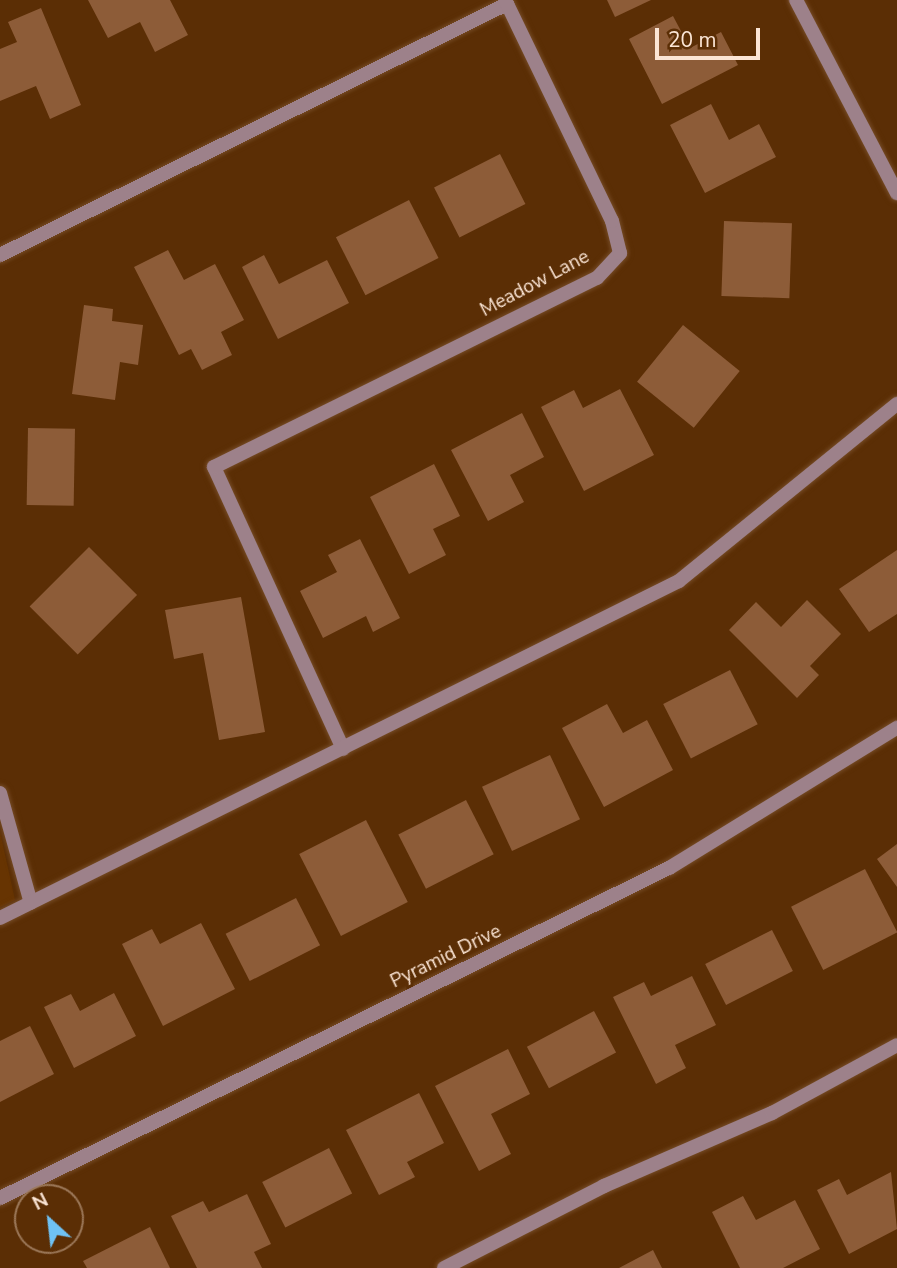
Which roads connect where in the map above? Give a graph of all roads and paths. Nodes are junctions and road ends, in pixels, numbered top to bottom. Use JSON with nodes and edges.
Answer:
{"nodes":[{"id":1,"x":796,"y":0,"type":"edge"},
{"id":2,"x":506,"y":2,"type":"edge"},
{"id":3,"x":897,"y":193,"type":"edge"},
{"id":4,"x":0,"y":256,"type":"edge"},
{"id":5,"x":897,"y":404,"type":"edge"},
{"id":6,"x":897,"y":728,"type":"edge"},
{"id":7,"x":343,"y":749,"type":"junction"},
{"id":8,"x":0,"y":793,"type":"edge"},
{"id":9,"x":31,"y":903,"type":"junction"},
{"id":10,"x":0,"y":918,"type":"edge"},
{"id":11,"x":897,"y":1045,"type":"edge"},
{"id":12,"x":0,"y":1198,"type":"edge"},
{"id":13,"x":444,"y":1268,"type":"edge"}],
"edges":[{"from":1,"to":3,"type":"street"},
{"from":2,"to":4,"type":"street"},
{"from":2,"to":7,"type":"street","name":"Meadow Lane"},
{"from":5,"to":7,"type":"street"},
{"from":6,"to":12,"type":"street","name":"Pyramid Drive"},
{"from":7,"to":9,"type":"street"},
{"from":8,"to":9,"type":"street"},
{"from":9,"to":10,"type":"street"},
{"from":11,"to":13,"type":"street"}]}
